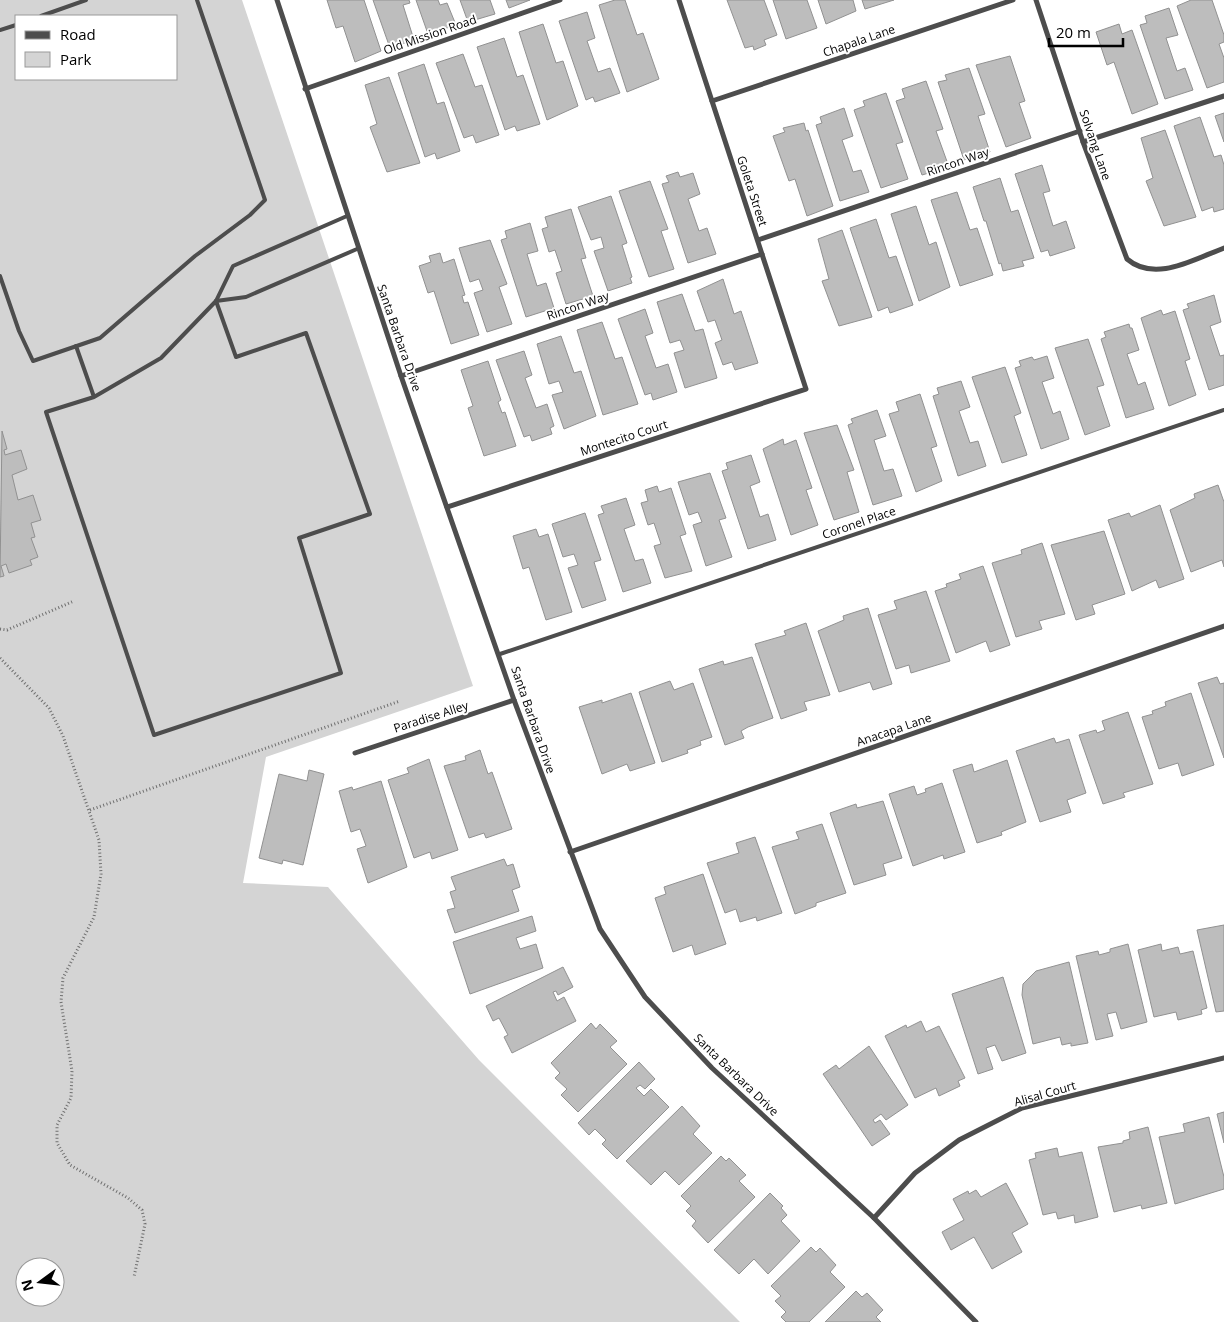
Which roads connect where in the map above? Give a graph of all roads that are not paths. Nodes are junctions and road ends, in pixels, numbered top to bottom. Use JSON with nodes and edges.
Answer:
{"nodes":[{"id":1,"x":86,"y":0,"type":"edge"},
{"id":2,"x":197,"y":0,"type":"edge"},
{"id":3,"x":276,"y":0,"type":"edge"},
{"id":4,"x":560,"y":0,"type":"edge"},
{"id":5,"x":679,"y":0,"type":"edge"},
{"id":6,"x":1013,"y":0,"type":"edge"},
{"id":7,"x":1036,"y":0,"type":"edge"},
{"id":8,"x":43,"y":15,"type":"edge"},
{"id":9,"x":15,"y":25,"type":"edge"},
{"id":10,"x":0,"y":30,"type":"edge"},
{"id":11,"x":305,"y":89,"type":"junction"},
{"id":12,"x":1224,"y":96,"type":"edge"},
{"id":13,"x":712,"y":101,"type":"junction"},
{"id":14,"x":1080,"y":131,"type":"junction"},
{"id":15,"x":1083,"y":142,"type":"junction"},
{"id":16,"x":347,"y":216,"type":"junction"},
{"id":17,"x":758,"y":240,"type":"junction"},
{"id":18,"x":1224,"y":248,"type":"edge"},
{"id":19,"x":358,"y":249,"type":"junction"},
{"id":20,"x":762,"y":254,"type":"junction"},
{"id":21,"x":0,"y":276,"type":"edge"},
{"id":22,"x":216,"y":301,"type":"junction"},
{"id":23,"x":76,"y":346,"type":"junction"},
{"id":24,"x":401,"y":376,"type":"junction"},
{"id":25,"x":806,"y":389,"type":"joint"},
{"id":26,"x":94,"y":397,"type":"junction"},
{"id":27,"x":1224,"y":410,"type":"edge"},
{"id":28,"x":447,"y":507,"type":"junction"},
{"id":29,"x":1224,"y":626,"type":"edge"},
{"id":30,"x":500,"y":654,"type":"junction"},
{"id":31,"x":514,"y":700,"type":"junction"},
{"id":32,"x":355,"y":753,"type":"dead end"},
{"id":33,"x":570,"y":852,"type":"junction"},
{"id":34,"x":1224,"y":1058,"type":"edge"},
{"id":35,"x":874,"y":1218,"type":"junction"},
{"id":36,"x":976,"y":1322,"type":"edge"}],
"edges":[{"from":1,"to":8,"type":"lane"},
{"from":2,"to":23,"type":"lane"},
{"from":3,"to":11,"type":"street","name":"Santa Barbara Drive"},
{"from":4,"to":11,"type":"street","name":"Old Mission Road"},
{"from":5,"to":13,"type":"street","name":"Goleta Street"},
{"from":6,"to":13,"type":"street","name":"Chapala Lane"},
{"from":7,"to":14,"type":"street","name":"Solvang Lane"},
{"from":9,"to":10,"type":"lane"},
{"from":11,"to":16,"type":"street","name":"Santa Barbara Drive"},
{"from":12,"to":15,"type":"street"},
{"from":13,"to":17,"type":"street","name":"Goleta Street"},
{"from":14,"to":15,"type":"street","name":"Solvang Lane"},
{"from":14,"to":17,"type":"street","name":"Rincon Way"},
{"from":15,"to":18,"type":"street","name":"Solvang Lane"},
{"from":16,"to":19,"type":"street","name":"Santa Barbara Drive"},
{"from":16,"to":22,"type":"lane"},
{"from":17,"to":20,"type":"street","name":"Goleta Street"},
{"from":19,"to":22,"type":"lane"},
{"from":19,"to":24,"type":"street","name":"Santa Barbara Drive"},
{"from":20,"to":24,"type":"street","name":"Rincon Way"},
{"from":20,"to":25,"type":"street","name":"Goleta Street"},
{"from":21,"to":23,"type":"lane"},
{"from":22,"to":26,"type":"lane"},
{"from":22,"to":26,"type":"lane"},
{"from":23,"to":26,"type":"lane"},
{"from":24,"to":28,"type":"street","name":"Santa Barbara Drive"},
{"from":25,"to":28,"type":"street","name":"Montecito Court"},
{"from":27,"to":30,"type":"lane","name":"Coronel Place"},
{"from":28,"to":30,"type":"street","name":"Santa Barbara Drive"},
{"from":29,"to":33,"type":"street","name":"Anacapa Lane"},
{"from":30,"to":31,"type":"street","name":"Santa Barbara Drive"},
{"from":31,"to":32,"type":"street","name":"Paradise Alley"},
{"from":31,"to":33,"type":"street","name":"Santa Barbara Drive"},
{"from":33,"to":35,"type":"street","name":"Santa Barbara Drive"},
{"from":34,"to":35,"type":"street","name":"Alisal Court"},
{"from":35,"to":36,"type":"street","name":"Santa Barbara Drive"}]}
